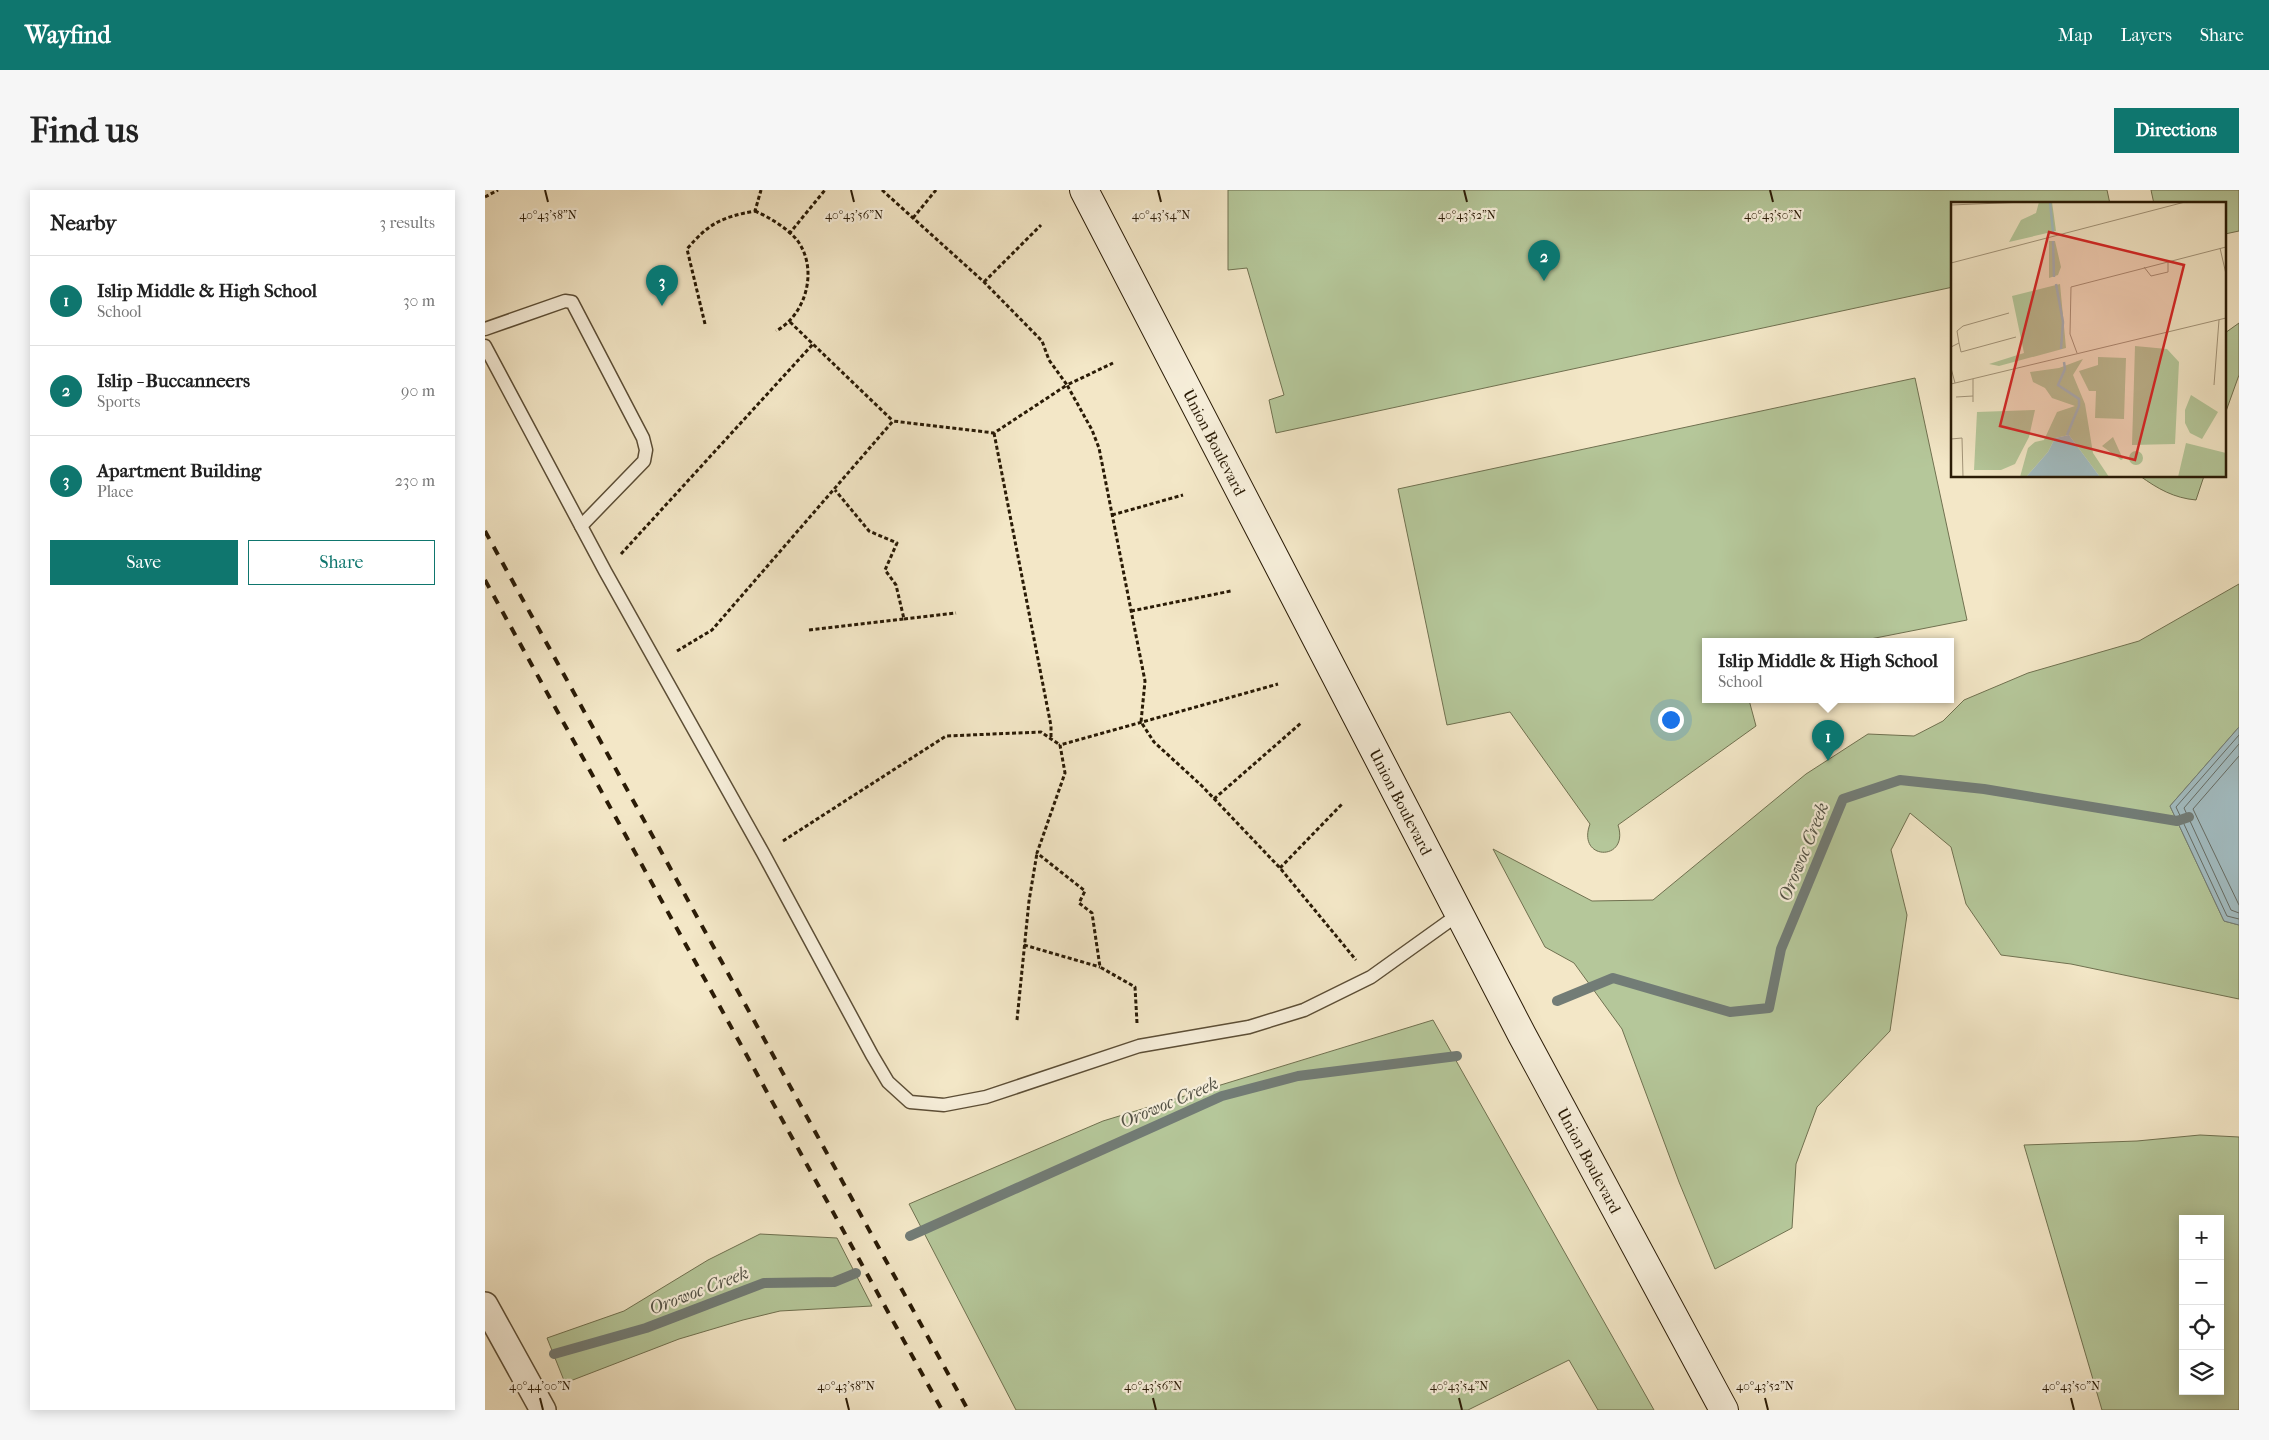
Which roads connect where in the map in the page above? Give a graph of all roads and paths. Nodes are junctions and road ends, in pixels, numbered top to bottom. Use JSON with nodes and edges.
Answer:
{"nodes":[{"id":1,"x":498,"y":190,"type":"edge"},
{"id":2,"x":761,"y":190,"type":"edge"},
{"id":3,"x":825,"y":190,"type":"edge"},
{"id":4,"x":882,"y":190,"type":"edge"},
{"id":5,"x":936,"y":190,"type":"edge"},
{"id":6,"x":1084,"y":190,"type":"edge"},
{"id":7,"x":485,"y":197,"type":"edge"},
{"id":8,"x":755,"y":211,"type":"junction"},
{"id":9,"x":913,"y":218,"type":"junction"},
{"id":10,"x":1041,"y":225,"type":"dead end"},
{"id":11,"x":789,"y":234,"type":"junction"},
{"id":12,"x":984,"y":282,"type":"junction"},
{"id":13,"x":790,"y":322,"type":"junction"},
{"id":14,"x":705,"y":324,"type":"dead end"},
{"id":15,"x":485,"y":329,"type":"edge"},
{"id":16,"x":776,"y":332,"type":"dead end"},
{"id":17,"x":813,"y":344,"type":"junction"},
{"id":18,"x":485,"y":346,"type":"edge"},
{"id":19,"x":1113,"y":363,"type":"dead end"},
{"id":20,"x":1067,"y":385,"type":"junction"},
{"id":21,"x":893,"y":421,"type":"junction"},
{"id":22,"x":994,"y":433,"type":"junction"},
{"id":23,"x":835,"y":490,"type":"junction"},
{"id":24,"x":1183,"y":495,"type":"dead end"},
{"id":25,"x":1112,"y":515,"type":"junction"},
{"id":26,"x":581,"y":526,"type":"junction"},
{"id":27,"x":605,"y":571,"type":"junction"},
{"id":28,"x":1231,"y":591,"type":"dead end"},
{"id":29,"x":1131,"y":611,"type":"junction"},
{"id":30,"x":956,"y":613,"type":"dead end"},
{"id":31,"x":904,"y":618,"type":"junction"},
{"id":32,"x":809,"y":630,"type":"dead end"},
{"id":33,"x":655,"y":664,"type":"junction"},
{"id":34,"x":1278,"y":684,"type":"dead end"},
{"id":35,"x":1141,"y":722,"type":"junction"},
{"id":36,"x":1301,"y":723,"type":"dead end"},
{"id":37,"x":1051,"y":739,"type":"junction"},
{"id":38,"x":1060,"y":745,"type":"junction"},
{"id":39,"x":1214,"y":799,"type":"junction"},
{"id":40,"x":1343,"y":803,"type":"dead end"},
{"id":41,"x":763,"y":853,"type":"junction"},
{"id":42,"x":1037,"y":853,"type":"junction"},
{"id":43,"x":1280,"y":868,"type":"junction"},
{"id":44,"x":1459,"y":914,"type":"junction"},
{"id":45,"x":1024,"y":945,"type":"junction"},
{"id":46,"x":1100,"y":967,"type":"junction"},
{"id":47,"x":1371,"y":978,"type":"junction"},
{"id":48,"x":1017,"y":1020,"type":"dead end"},
{"id":49,"x":1139,"y":1046,"type":"junction"},
{"id":50,"x":485,"y":1305,"type":"edge"},
{"id":51,"x":543,"y":1410,"type":"edge"},
{"id":52,"x":1724,"y":1410,"type":"edge"}],
"edges":[{"from":1,"to":7,"type":"path"},
{"from":2,"to":8,"type":"path"},
{"from":3,"to":11,"type":"path"},
{"from":4,"to":9,"type":"path"},
{"from":5,"to":9,"type":"path"},
{"from":6,"to":44,"type":"main road","name":"Union Boulevard"},
{"from":8,"to":11,"type":"path"},
{"from":8,"to":14,"type":"path"},
{"from":9,"to":12,"type":"path"},
{"from":10,"to":12,"type":"path"},
{"from":11,"to":13,"type":"path"},
{"from":12,"to":20,"type":"path"},
{"from":13,"to":16,"type":"path"},
{"from":13,"to":17,"type":"path"},
{"from":15,"to":26,"type":"lane"},
{"from":17,"to":21,"type":"path"},
{"from":17,"to":27,"type":"path"},
{"from":18,"to":26,"type":"lane"},
{"from":19,"to":20,"type":"path"},
{"from":20,"to":22,"type":"path"},
{"from":20,"to":25,"type":"path"},
{"from":21,"to":22,"type":"path"},
{"from":21,"to":23,"type":"path"},
{"from":22,"to":37,"type":"path"},
{"from":23,"to":31,"type":"path"},
{"from":23,"to":33,"type":"path"},
{"from":24,"to":25,"type":"path"},
{"from":25,"to":29,"type":"path"},
{"from":26,"to":27,"type":"lane"},
{"from":27,"to":33,"type":"lane"},
{"from":28,"to":29,"type":"path"},
{"from":29,"to":35,"type":"path"},
{"from":30,"to":31,"type":"path"},
{"from":31,"to":32,"type":"path"},
{"from":33,"to":41,"type":"lane"},
{"from":34,"to":35,"type":"path"},
{"from":35,"to":38,"type":"path"},
{"from":35,"to":39,"type":"path"},
{"from":36,"to":39,"type":"path"},
{"from":37,"to":38,"type":"path"},
{"from":37,"to":41,"type":"path"},
{"from":38,"to":42,"type":"path"},
{"from":39,"to":43,"type":"path"},
{"from":40,"to":43,"type":"path"},
{"from":41,"to":49,"type":"lane"},
{"from":42,"to":45,"type":"path"},
{"from":42,"to":46,"type":"path"},
{"from":43,"to":47,"type":"path"},
{"from":44,"to":47,"type":"lane"},
{"from":44,"to":52,"type":"main road","name":"Union Boulevard"},
{"from":45,"to":46,"type":"path"},
{"from":45,"to":48,"type":"path"},
{"from":46,"to":49,"type":"path"},
{"from":47,"to":49,"type":"lane"},
{"from":50,"to":51,"type":"street"}]}
